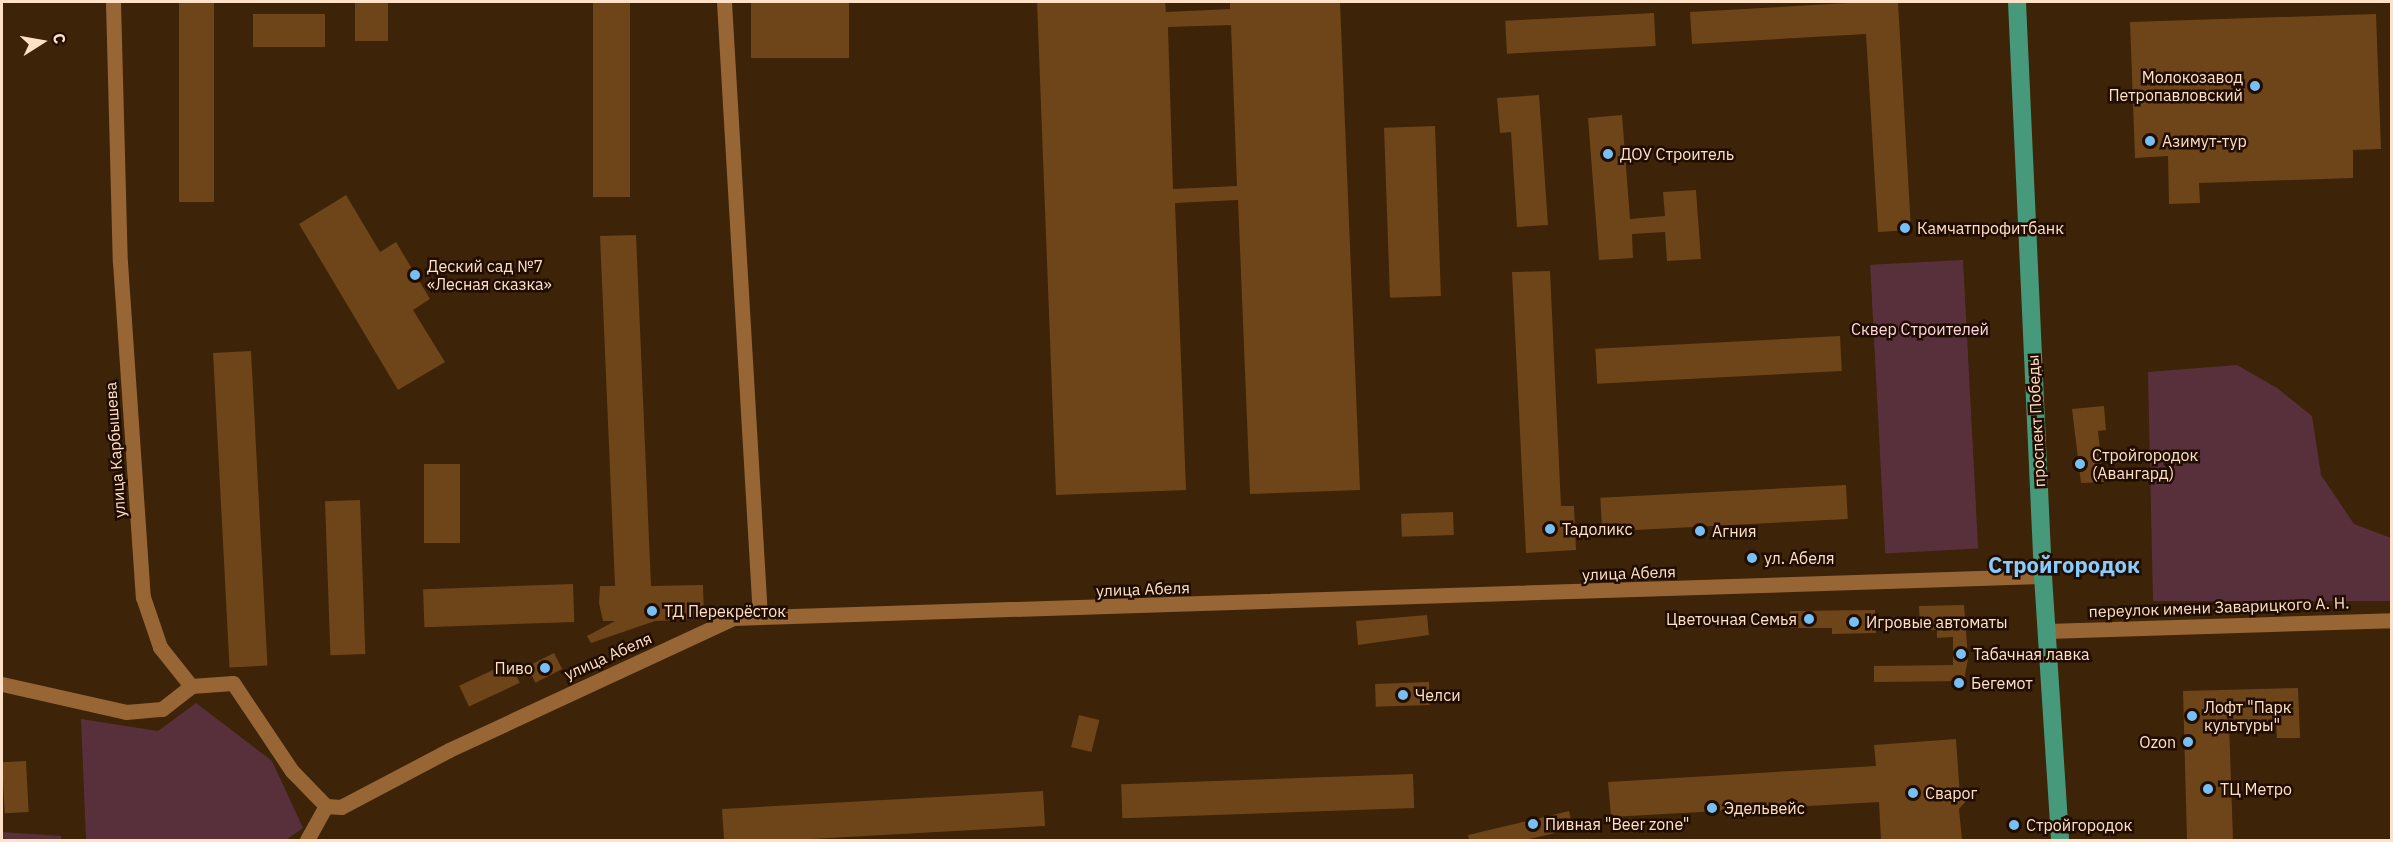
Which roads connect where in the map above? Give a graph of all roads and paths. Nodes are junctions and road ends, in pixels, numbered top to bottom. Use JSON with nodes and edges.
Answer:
{"nodes":[{"id":1,"x":113,"y":2,"type":"edge"},
{"id":2,"x":724,"y":2,"type":"edge"},
{"id":3,"x":2018,"y":2,"type":"edge"},
{"id":4,"x":2043,"y":576,"type":"junction"},
{"id":5,"x":760,"y":617,"type":"junction"},
{"id":6,"x":2391,"y":620,"type":"edge"},
{"id":7,"x":2047,"y":631,"type":"junction"},
{"id":8,"x":2,"y":684,"type":"edge"},
{"id":9,"x":191,"y":686,"type":"junction"},
{"id":10,"x":326,"y":806,"type":"junction"},
{"id":11,"x":307,"y":840,"type":"edge"},
{"id":12,"x":2060,"y":840,"type":"edge"}],
"edges":[{"from":1,"to":9,"type":"street","name":"улица Карбышева"},
{"from":2,"to":5,"type":"street"},
{"from":3,"to":4,"type":"main road","name":"проспект Победы"},
{"from":4,"to":5,"type":"street","name":"улица Абеля"},
{"from":4,"to":7,"type":"main road","name":"проспект Победы"},
{"from":5,"to":10,"type":"street","name":"улица Абеля"},
{"from":6,"to":7,"type":"street","name":"переулок имени Заварицкого А. Н."},
{"from":7,"to":12,"type":"main road","name":"проспект Победы"},
{"from":8,"to":9,"type":"street"},
{"from":9,"to":10,"type":"street"},
{"from":10,"to":11,"type":"street"}]}
